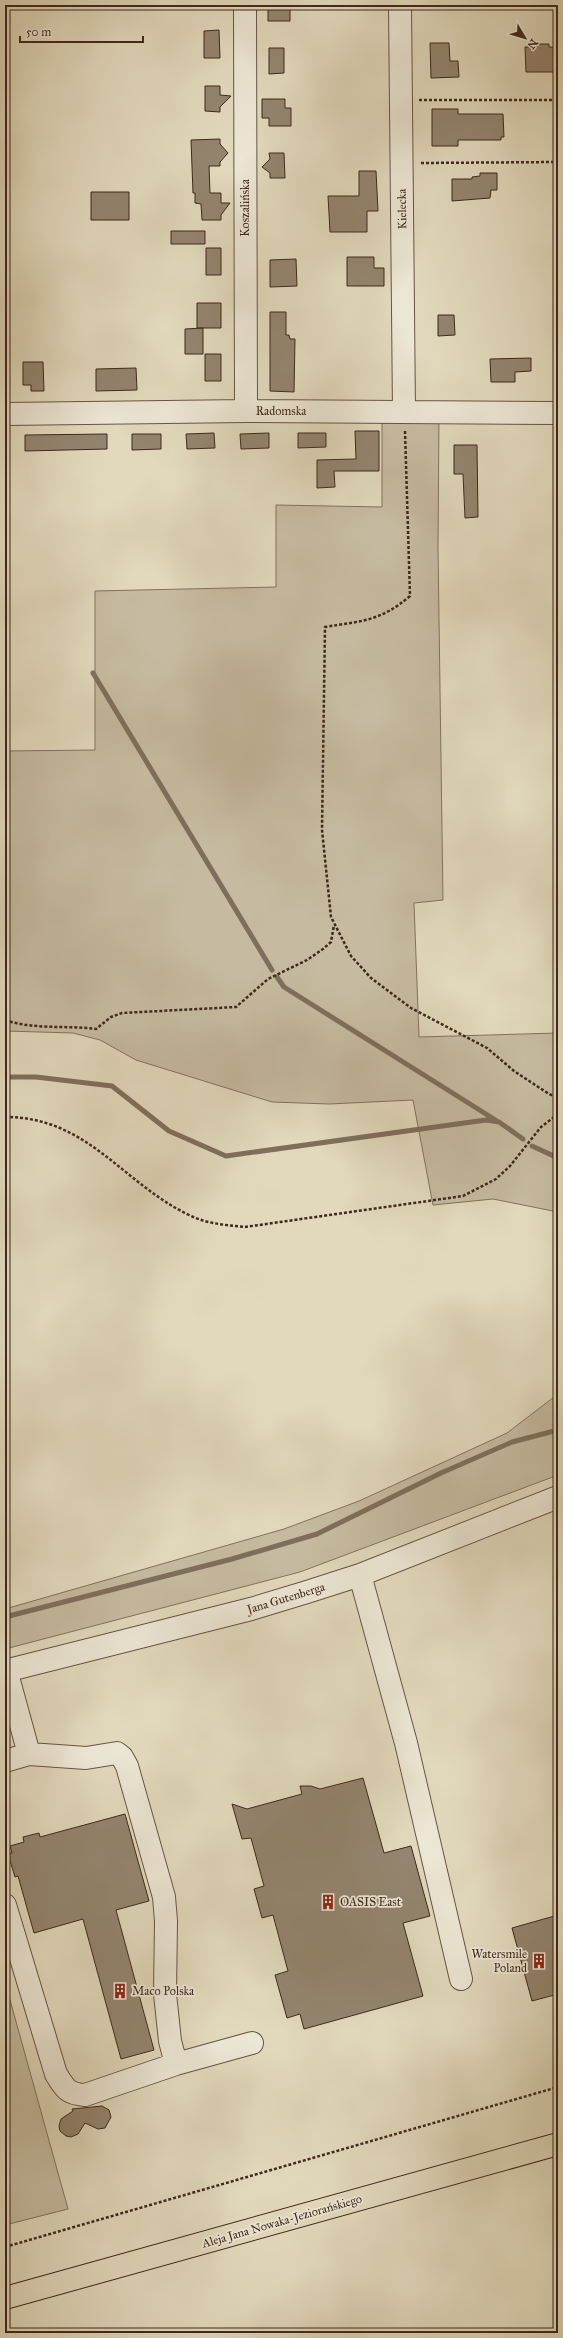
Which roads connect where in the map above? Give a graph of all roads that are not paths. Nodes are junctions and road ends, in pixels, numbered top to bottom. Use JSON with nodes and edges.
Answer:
{"nodes":[{"id":1,"x":245,"y":5,"type":"edge"},
{"id":2,"x":400,"y":5,"type":"edge"},
{"id":3,"x":246,"y":411,"type":"junction"},
{"id":4,"x":404,"y":412,"type":"junction"},
{"id":5,"x":558,"y":413,"type":"edge"},
{"id":6,"x":5,"y":414,"type":"edge"},
{"id":7,"x":558,"y":1497,"type":"edge"},
{"id":8,"x":360,"y":1575,"type":"junction"},
{"id":9,"x":6,"y":1670,"type":"edge"},
{"id":10,"x":29,"y":1754,"type":"junction"},
{"id":11,"x":5,"y":1761,"type":"edge"},
{"id":12,"x":5,"y":1905,"type":"edge"},
{"id":13,"x":461,"y":1979,"type":"dead end"},
{"id":14,"x":252,"y":2043,"type":"dead end"},
{"id":15,"x":176,"y":2064,"type":"junction"},
{"id":16,"x":557,"y":2145,"type":"edge"},
{"id":17,"x":5,"y":2298,"type":"edge"}],
"edges":[{"from":1,"to":3,"type":"street","name":"Koszalińska"},
{"from":2,"to":4,"type":"street","name":"Kielecka"},
{"from":3,"to":4,"type":"street","name":"Radomska"},
{"from":3,"to":6,"type":"street","name":"Radomska"},
{"from":4,"to":5,"type":"street","name":"Radomska"},
{"from":7,"to":8,"type":"street","name":"Jana Gutenberga"},
{"from":8,"to":9,"type":"street","name":"Jana Gutenberga"},
{"from":8,"to":13,"type":"street"},
{"from":9,"to":10,"type":"street"},
{"from":10,"to":11,"type":"street"},
{"from":10,"to":15,"type":"street"},
{"from":12,"to":15,"type":"street"},
{"from":14,"to":15,"type":"street"},
{"from":16,"to":17,"type":"main road","name":"Aleja Jana Nowaka-Jeziorańskiego"}]}
